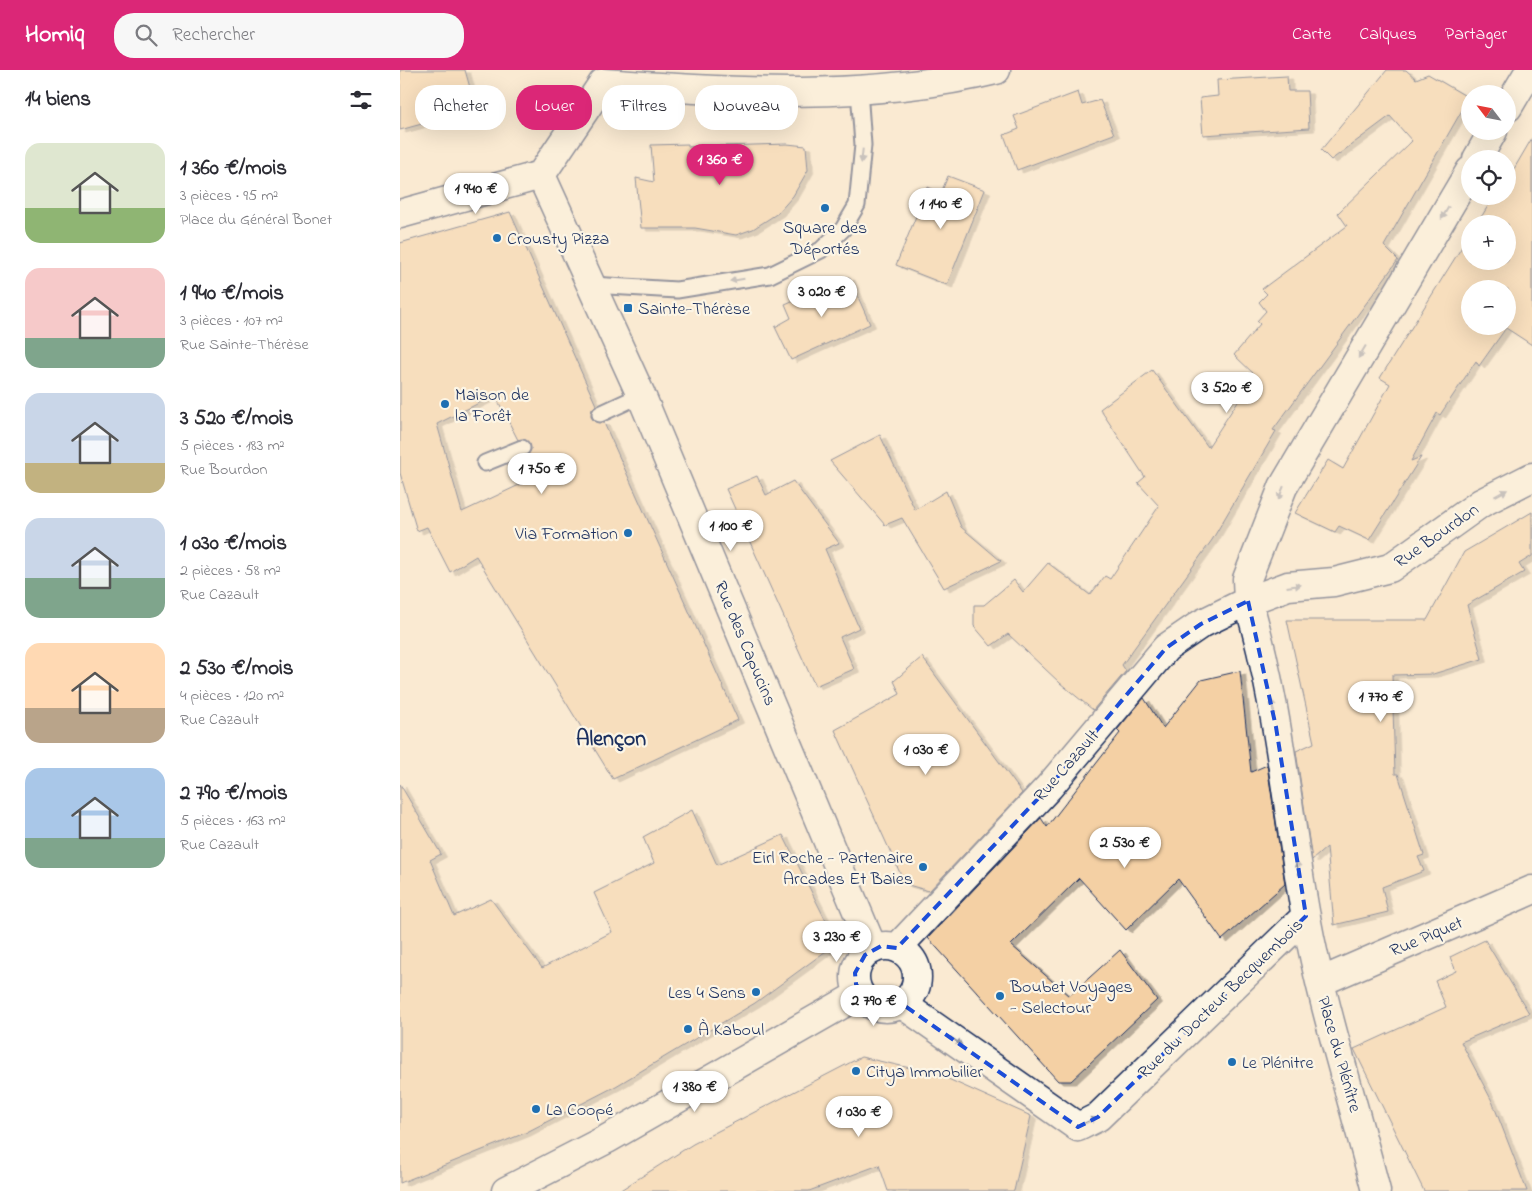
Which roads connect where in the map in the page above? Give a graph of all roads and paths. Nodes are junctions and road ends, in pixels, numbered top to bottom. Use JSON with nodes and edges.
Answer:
{"nodes":[{"id":1,"x":996,"y":70,"type":"edge"},
{"id":2,"x":1530,"y":70,"type":"edge"},
{"id":3,"x":599,"y":76,"type":"edge"},
{"id":4,"x":859,"y":90,"type":"junction"},
{"id":5,"x":1516,"y":94,"type":"edge"},
{"id":6,"x":541,"y":175,"type":"junction"},
{"id":7,"x":1461,"y":186,"type":"edge"},
{"id":8,"x":400,"y":214,"type":"edge"},
{"id":9,"x":591,"y":285,"type":"junction"},
{"id":10,"x":641,"y":395,"type":"junction"},
{"id":11,"x":600,"y":414,"type":"dead end"},
{"id":12,"x":522,"y":448,"type":"dead end"},
{"id":13,"x":485,"y":464,"type":"dead end"},
{"id":14,"x":1532,"y":477,"type":"edge"},
{"id":15,"x":1248,"y":601,"type":"junction"},
{"id":16,"x":1532,"y":890,"type":"edge"},
{"id":17,"x":1306,"y":916,"type":"junction"},
{"id":18,"x":885,"y":948,"type":"junction"},
{"id":19,"x":1320,"y":982,"type":"junction"},
{"id":20,"x":860,"y":994,"type":"junction"},
{"id":21,"x":902,"y":1004,"type":"junction"},
{"id":22,"x":506,"y":1191,"type":"edge"},
{"id":23,"x":1376,"y":1191,"type":"edge"}],
"edges":[{"from":1,"to":4,"type":"street"},
{"from":2,"to":5,"type":"street"},
{"from":3,"to":4,"type":"street"},
{"from":3,"to":6,"type":"street"},
{"from":4,"to":9,"type":"lane","one_way":true},
{"from":6,"to":8,"type":"street"},
{"from":6,"to":9,"type":"street","name":"Rue des Capucins"},
{"from":7,"to":15,"type":"street","name":"Rue du Docteur Becquembois","one_way":true},
{"from":9,"to":10,"type":"street","name":"Rue des Capucins"},
{"from":10,"to":11,"type":"lane"},
{"from":10,"to":18,"type":"street","name":"Rue des Capucins"},
{"from":12,"to":13,"type":"lane"},
{"from":15,"to":14,"type":"street","name":"Rue Bourdon","one_way":true},
{"from":17,"to":15,"type":"street","name":"Rue du Docteur Becquembois","one_way":true},
{"from":15,"to":18,"type":"street","name":"Rue Cazault"},
{"from":16,"to":19,"type":"street","name":"Rue Piquet"},
{"from":17,"to":19,"type":"street","name":"Place du Plénître"},
{"from":21,"to":17,"type":"street","name":"Rue du Docteur Becquembois","one_way":true},
{"from":18,"to":20,"type":"street"},
{"from":18,"to":21,"type":"street"},
{"from":19,"to":23,"type":"street","name":"Place du Plénître"},
{"from":20,"to":21,"type":"street"},
{"from":20,"to":22,"type":"street"}]}
